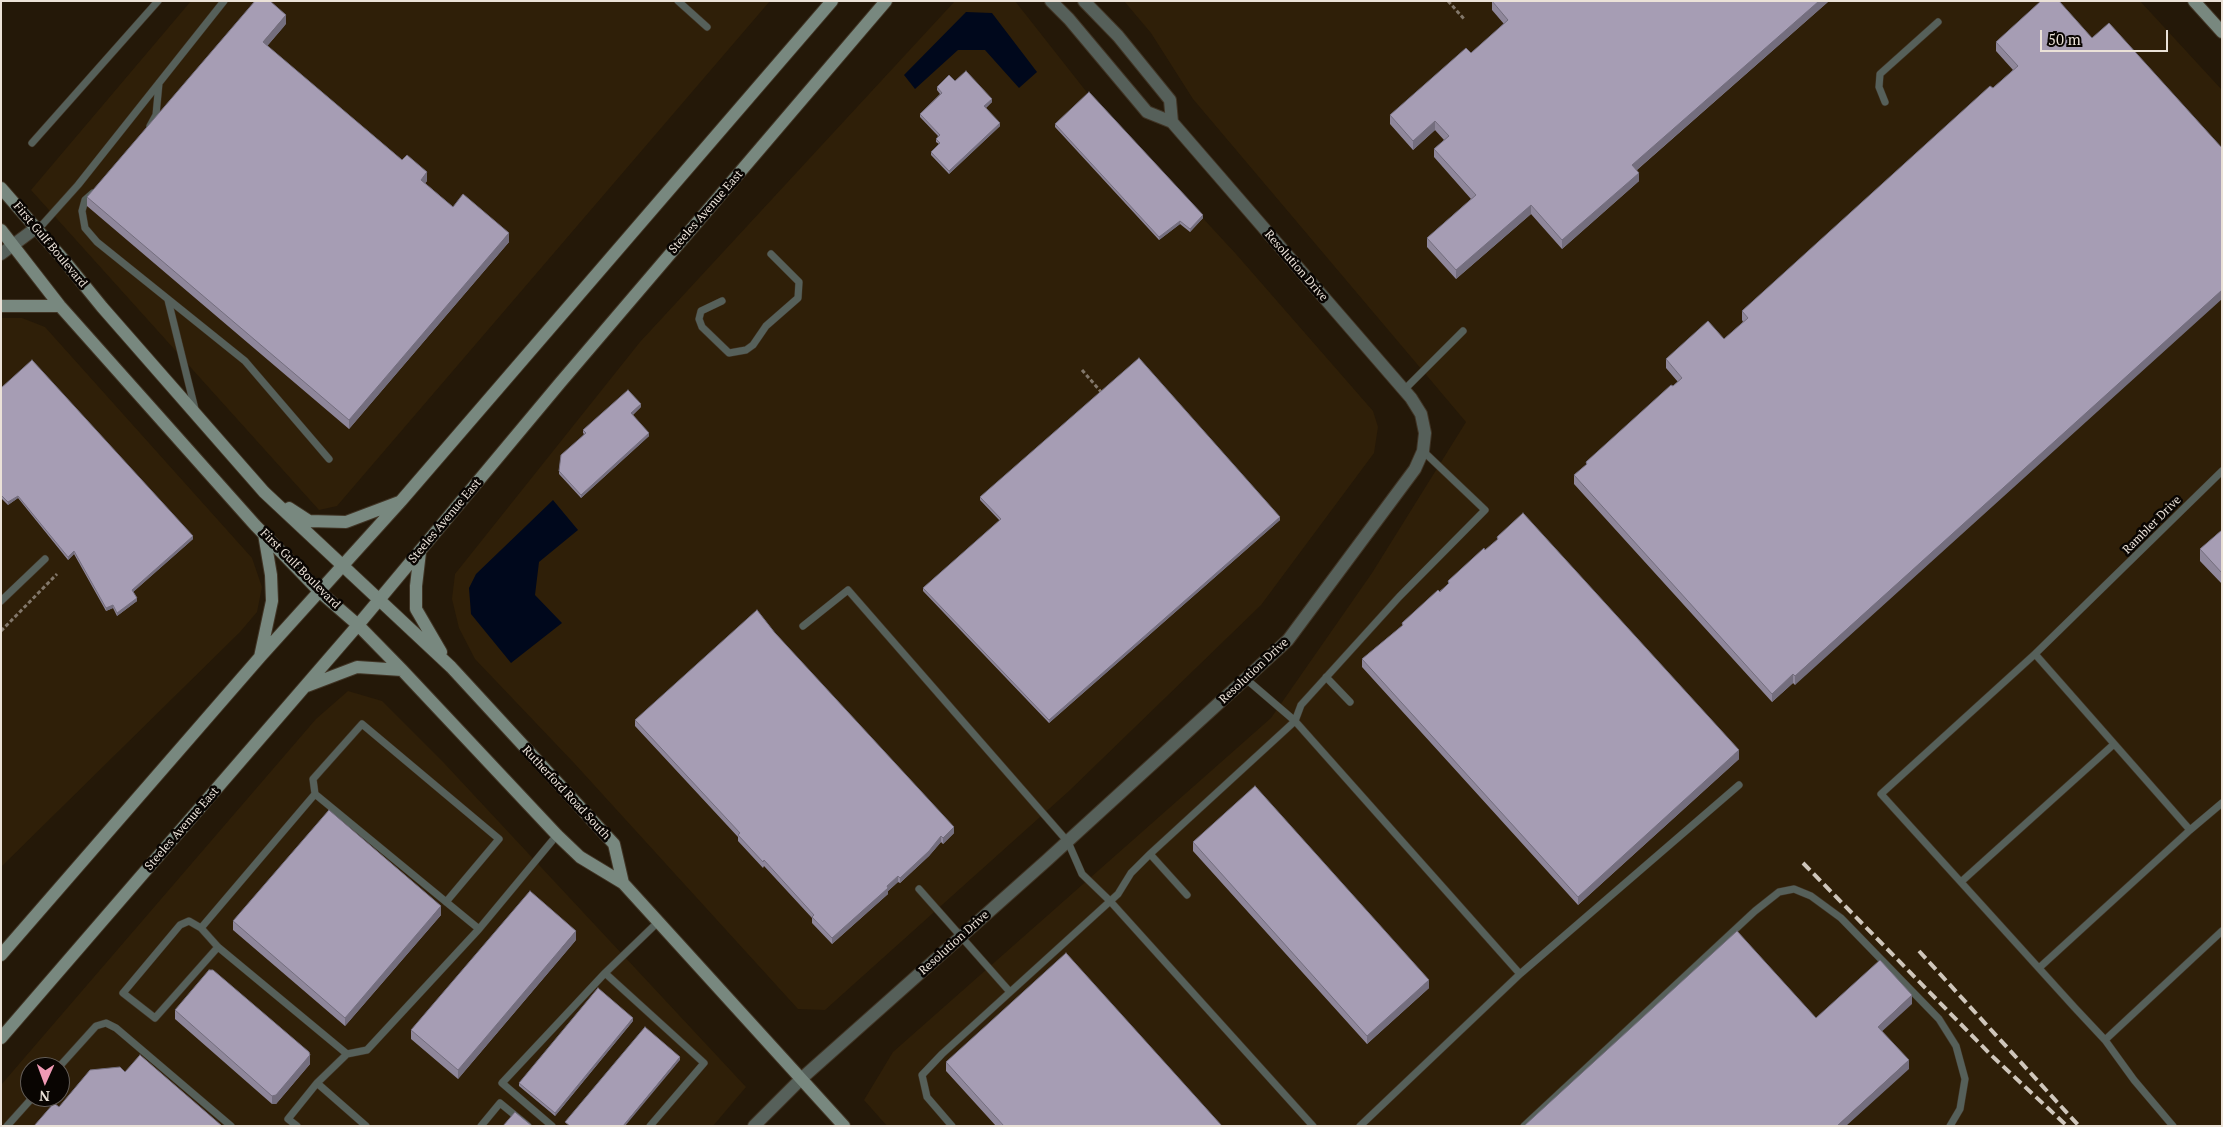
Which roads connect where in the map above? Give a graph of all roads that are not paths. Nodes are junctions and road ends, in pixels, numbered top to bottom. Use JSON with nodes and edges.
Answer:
{"nodes":[{"id":1,"x":158,"y":1,"type":"edge"},
{"id":2,"x":224,"y":1,"type":"edge"},
{"id":3,"x":678,"y":1,"type":"edge"},
{"id":4,"x":832,"y":1,"type":"edge"},
{"id":5,"x":886,"y":1,"type":"edge"},
{"id":6,"x":1051,"y":1,"type":"edge"},
{"id":7,"x":1084,"y":1,"type":"edge"},
{"id":8,"x":2194,"y":1,"type":"edge"},
{"id":9,"x":1938,"y":22,"type":"dead end"},
{"id":10,"x":707,"y":27,"type":"dead end"},
{"id":11,"x":2222,"y":32,"type":"edge"},
{"id":12,"x":158,"y":83,"type":"junction"},
{"id":13,"x":1885,"y":102,"type":"dead end"},
{"id":14,"x":1172,"y":122,"type":"junction"},
{"id":15,"x":145,"y":135,"type":"edge"},
{"id":16,"x":32,"y":143,"type":"dead end"},
{"id":17,"x":1,"y":188,"type":"edge"},
{"id":18,"x":96,"y":189,"type":"edge"},
{"id":19,"x":36,"y":228,"type":"junction"},
{"id":20,"x":1,"y":230,"type":"edge"},
{"id":21,"x":13,"y":245,"type":"junction"},
{"id":22,"x":1,"y":254,"type":"edge"},
{"id":23,"x":772,"y":254,"type":"dead end"},
{"id":24,"x":168,"y":300,"type":"junction"},
{"id":25,"x":722,"y":301,"type":"dead end"},
{"id":26,"x":1,"y":306,"type":"edge"},
{"id":27,"x":60,"y":306,"type":"junction"},
{"id":28,"x":1463,"y":332,"type":"dead end"},
{"id":29,"x":1404,"y":390,"type":"junction"},
{"id":30,"x":196,"y":414,"type":"junction"},
{"id":31,"x":1423,"y":451,"type":"junction"},
{"id":32,"x":329,"y":459,"type":"dead end"},
{"id":33,"x":2222,"y":471,"type":"edge"},
{"id":34,"x":264,"y":492,"type":"junction"},
{"id":35,"x":401,"y":501,"type":"junction"},
{"id":36,"x":264,"y":534,"type":"junction"},
{"id":37,"x":420,"y":552,"type":"junction"},
{"id":38,"x":45,"y":559,"type":"dead end"},
{"id":39,"x":342,"y":567,"type":"junction"},
{"id":40,"x":320,"y":592,"type":"junction"},
{"id":41,"x":379,"y":600,"type":"junction"},
{"id":42,"x":1,"y":601,"type":"edge"},
{"id":43,"x":358,"y":625,"type":"junction"},
{"id":44,"x":803,"y":626,"type":"dead end"},
{"id":45,"x":2035,"y":654,"type":"junction"},
{"id":46,"x":260,"y":657,"type":"junction"},
{"id":47,"x":451,"y":667,"type":"junction"},
{"id":48,"x":402,"y":670,"type":"junction"},
{"id":49,"x":1326,"y":677,"type":"junction"},
{"id":50,"x":1246,"y":679,"type":"junction"},
{"id":51,"x":304,"y":687,"type":"junction"},
{"id":52,"x":1350,"y":702,"type":"dead end"},
{"id":53,"x":1295,"y":721,"type":"junction"},
{"id":54,"x":2114,"y":744,"type":"junction"},
{"id":55,"x":1739,"y":785,"type":"dead end"},
{"id":56,"x":315,"y":794,"type":"junction"},
{"id":57,"x":2222,"y":803,"type":"edge"},
{"id":58,"x":2190,"y":830,"type":"junction"},
{"id":59,"x":557,"y":835,"type":"junction"},
{"id":60,"x":1068,"y":842,"type":"junction"},
{"id":61,"x":1150,"y":854,"type":"junction"},
{"id":62,"x":1962,"y":881,"type":"junction"},
{"id":63,"x":623,"y":883,"type":"junction"},
{"id":64,"x":919,"y":890,"type":"dead end"},
{"id":65,"x":1187,"y":895,"type":"dead end"},
{"id":66,"x":1110,"y":901,"type":"junction"},
{"id":67,"x":446,"y":902,"type":"junction"},
{"id":68,"x":658,"y":922,"type":"junction"},
{"id":69,"x":201,"y":928,"type":"junction"},
{"id":70,"x":479,"y":929,"type":"junction"},
{"id":71,"x":2222,"y":931,"type":"edge"},
{"id":72,"x":961,"y":937,"type":"junction"},
{"id":73,"x":218,"y":947,"type":"junction"},
{"id":74,"x":1,"y":955,"type":"edge"},
{"id":75,"x":2039,"y":968,"type":"junction"},
{"id":76,"x":605,"y":973,"type":"junction"},
{"id":77,"x":1520,"y":974,"type":"junction"},
{"id":78,"x":1010,"y":992,"type":"junction"},
{"id":79,"x":1,"y":1038,"type":"edge"},
{"id":80,"x":2105,"y":1040,"type":"junction"},
{"id":81,"x":347,"y":1054,"type":"junction"},
{"id":82,"x":68,"y":1057,"type":"edge"},
{"id":83,"x":801,"y":1079,"type":"junction"},
{"id":84,"x":317,"y":1083,"type":"junction"},
{"id":85,"x":24,"y":1107,"type":"edge"},
{"id":86,"x":7,"y":1126,"type":"edge"},
{"id":87,"x":231,"y":1126,"type":"edge"},
{"id":88,"x":297,"y":1126,"type":"edge"},
{"id":89,"x":366,"y":1126,"type":"edge"},
{"id":90,"x":481,"y":1126,"type":"edge"},
{"id":91,"x":528,"y":1126,"type":"edge"},
{"id":92,"x":552,"y":1126,"type":"edge"},
{"id":93,"x":650,"y":1126,"type":"edge"},
{"id":94,"x":754,"y":1126,"type":"edge"},
{"id":95,"x":844,"y":1126,"type":"edge"},
{"id":96,"x":952,"y":1126,"type":"edge"},
{"id":97,"x":1313,"y":1126,"type":"edge"},
{"id":98,"x":1360,"y":1126,"type":"edge"},
{"id":99,"x":1524,"y":1126,"type":"edge"},
{"id":100,"x":1950,"y":1126,"type":"edge"},
{"id":101,"x":2173,"y":1126,"type":"edge"}],
"edges":[{"from":1,"to":16,"type":"lane"},
{"from":2,"to":12,"type":"lane"},
{"from":3,"to":10,"type":"lane"},
{"from":4,"to":35,"type":"main road"},
{"from":5,"to":37,"type":"main road","name":"Steeles Avenue East"},
{"from":6,"to":14,"type":"street","name":"Resolution Drive"},
{"from":7,"to":14,"type":"street"},
{"from":8,"to":11,"type":"main road"},
{"from":9,"to":13,"type":"lane"},
{"from":12,"to":15,"type":"lane"},
{"from":12,"to":19,"type":"lane"},
{"from":14,"to":29,"type":"street","name":"Resolution Drive"},
{"from":17,"to":19,"type":"main road","name":"First Gulf Boulevard"},
{"from":18,"to":24,"type":"lane"},
{"from":19,"to":21,"type":"street"},
{"from":19,"to":30,"type":"main road","name":"First Gulf Boulevard"},
{"from":20,"to":21,"type":"main road","name":"First Gulf Boulevard"},
{"from":21,"to":22,"type":"street"},
{"from":21,"to":27,"type":"main road","name":"First Gulf Boulevard"},
{"from":23,"to":25,"type":"lane"},
{"from":24,"to":30,"type":"lane"},
{"from":24,"to":32,"type":"lane"},
{"from":26,"to":27,"type":"main road"},
{"from":27,"to":36,"type":"main road","name":"First Gulf Boulevard"},
{"from":28,"to":29,"type":"lane"},
{"from":29,"to":31,"type":"street","name":"Resolution Drive"},
{"from":30,"to":34,"type":"main road","name":"First Gulf Boulevard"},
{"from":31,"to":49,"type":"lane"},
{"from":31,"to":50,"type":"street","name":"Resolution Drive"},
{"from":33,"to":45,"type":"lane","name":"Rambler Drive"},
{"from":34,"to":35,"type":"main road"},
{"from":34,"to":39,"type":"main road","name":"First Gulf Boulevard"},
{"from":35,"to":39,"type":"main road"},
{"from":36,"to":40,"type":"main road","name":"First Gulf Boulevard"},
{"from":36,"to":46,"type":"main road"},
{"from":37,"to":41,"type":"main road","name":"Steeles Avenue East"},
{"from":37,"to":47,"type":"main road"},
{"from":38,"to":42,"type":"lane"},
{"from":39,"to":40,"type":"main road"},
{"from":39,"to":41,"type":"main road","name":"Rutherford Road South"},
{"from":40,"to":43,"type":"main road","name":"First Gulf Boulevard"},
{"from":40,"to":46,"type":"main road"},
{"from":41,"to":43,"type":"main road","name":"Steeles Avenue East"},
{"from":41,"to":47,"type":"main road","name":"Rutherford Road South"},
{"from":43,"to":48,"type":"main road","name":"First Gulf Boulevard"},
{"from":43,"to":51,"type":"main road","name":"Steeles Avenue East"},
{"from":44,"to":60,"type":"lane"},
{"from":45,"to":54,"type":"lane"},
{"from":45,"to":62,"type":"lane","name":"Rambler Drive"},
{"from":46,"to":74,"type":"main road"},
{"from":47,"to":63,"type":"main road","name":"Rutherford Road South"},
{"from":48,"to":51,"type":"main road"},
{"from":48,"to":59,"type":"main road","name":"First Gulf Boulevard"},
{"from":49,"to":52,"type":"lane"},
{"from":49,"to":53,"type":"lane"},
{"from":50,"to":53,"type":"lane"},
{"from":50,"to":60,"type":"street","name":"Resolution Drive"},
{"from":51,"to":79,"type":"main road","name":"Steeles Avenue East"},
{"from":53,"to":61,"type":"lane"},
{"from":53,"to":77,"type":"lane"},
{"from":54,"to":58,"type":"lane"},
{"from":54,"to":62,"type":"lane"},
{"from":55,"to":77,"type":"lane"},
{"from":56,"to":67,"type":"lane"},
{"from":56,"to":67,"type":"lane"},
{"from":56,"to":69,"type":"lane"},
{"from":57,"to":58,"type":"lane"},
{"from":58,"to":75,"type":"lane"},
{"from":59,"to":63,"type":"main road","name":"First Gulf Boulevard"},
{"from":59,"to":70,"type":"lane"},
{"from":60,"to":66,"type":"lane"},
{"from":60,"to":72,"type":"street","name":"Resolution Drive"},
{"from":61,"to":65,"type":"lane"},
{"from":61,"to":66,"type":"lane"},
{"from":62,"to":75,"type":"lane"},
{"from":63,"to":68,"type":"main road","name":"Rutherford Road South"},
{"from":64,"to":72,"type":"lane"},
{"from":66,"to":78,"type":"lane"},
{"from":66,"to":97,"type":"lane"},
{"from":67,"to":70,"type":"lane"},
{"from":68,"to":76,"type":"lane"},
{"from":68,"to":83,"type":"main road","name":"Rutherford Road South"},
{"from":69,"to":73,"type":"lane"},
{"from":69,"to":73,"type":"lane"},
{"from":70,"to":81,"type":"lane"},
{"from":71,"to":80,"type":"lane"},
{"from":72,"to":78,"type":"lane"},
{"from":72,"to":83,"type":"street","name":"Resolution Drive"},
{"from":73,"to":81,"type":"lane"},
{"from":75,"to":80,"type":"lane"},
{"from":76,"to":92,"type":"lane"},
{"from":76,"to":93,"type":"lane"},
{"from":77,"to":98,"type":"lane"},
{"from":78,"to":96,"type":"lane"},
{"from":80,"to":101,"type":"lane"},
{"from":81,"to":84,"type":"lane"},
{"from":82,"to":87,"type":"lane"},
{"from":83,"to":94,"type":"street","name":"Resolution Drive"},
{"from":83,"to":95,"type":"main road","name":"Rutherford Road South"},
{"from":84,"to":88,"type":"lane"},
{"from":84,"to":89,"type":"lane"},
{"from":85,"to":86,"type":"lane"},
{"from":90,"to":91,"type":"lane"},
{"from":99,"to":100,"type":"lane"}]}
